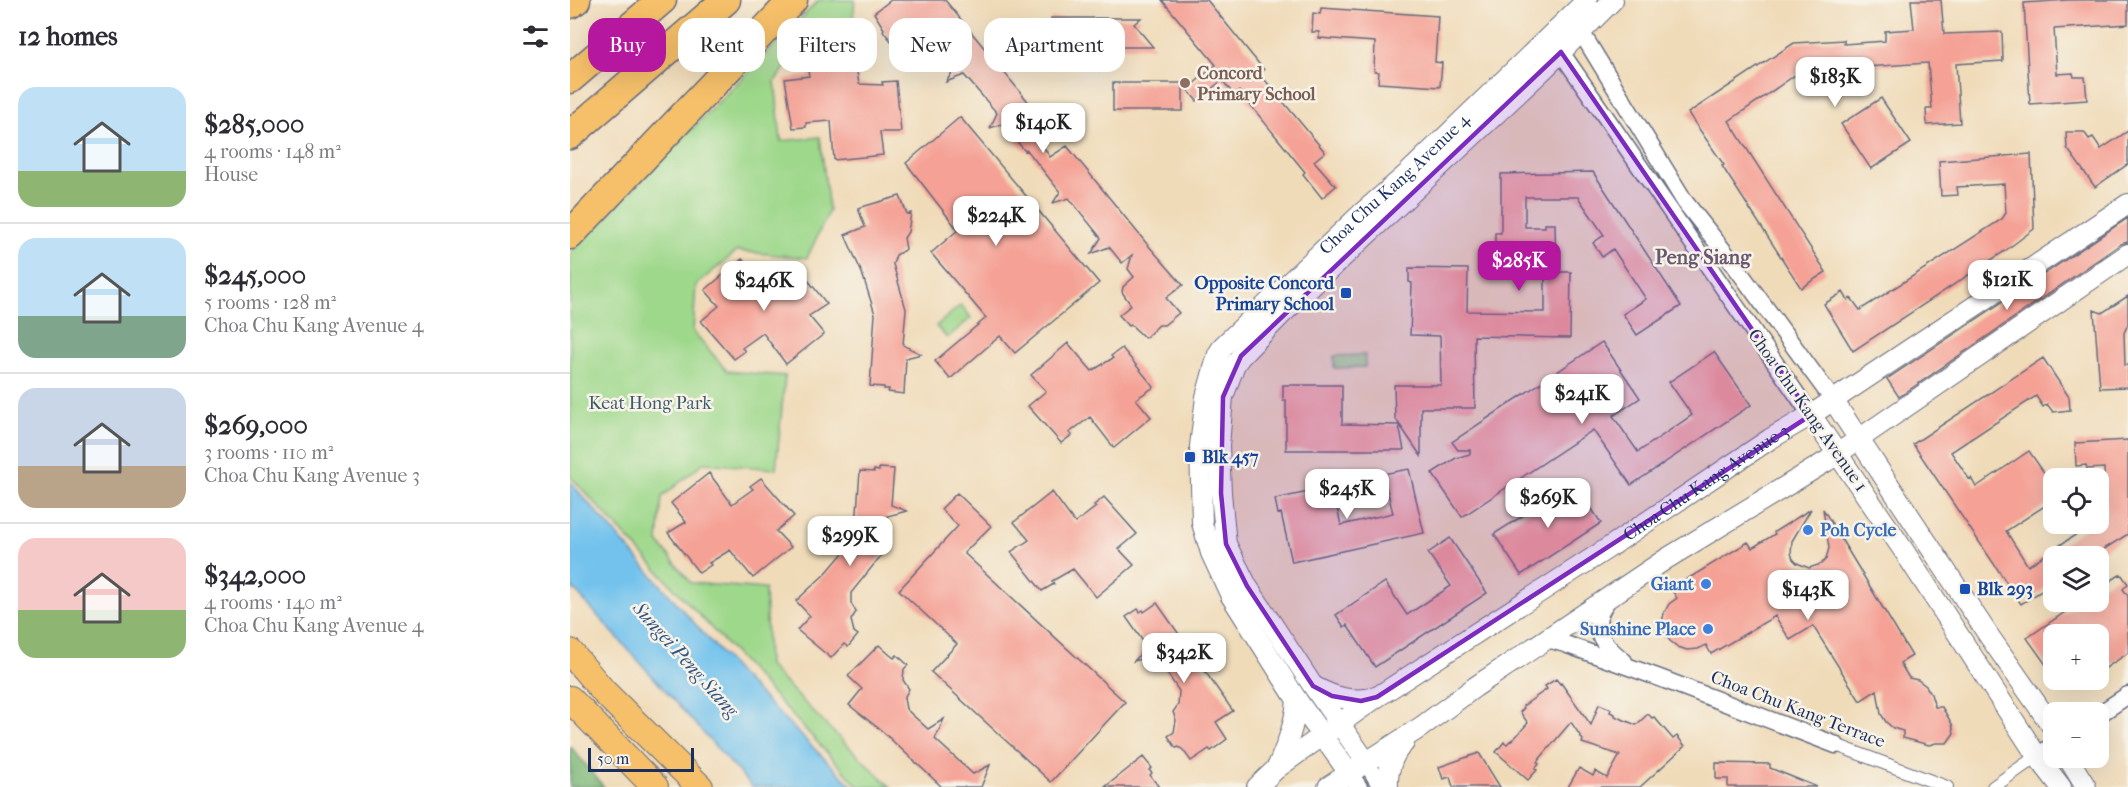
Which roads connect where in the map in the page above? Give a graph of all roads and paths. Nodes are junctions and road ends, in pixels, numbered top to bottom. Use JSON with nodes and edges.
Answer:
{"nodes":[{"id":1,"x":576,"y":0,"type":"edge"},
{"id":2,"x":662,"y":0,"type":"edge"},
{"id":3,"x":726,"y":0,"type":"edge"},
{"id":4,"x":793,"y":0,"type":"edge"},
{"id":5,"x":1587,"y":0,"type":"edge"},
{"id":6,"x":1613,"y":0,"type":"edge"},
{"id":7,"x":570,"y":4,"type":"edge"},
{"id":8,"x":1576,"y":23,"type":"junction"},
{"id":9,"x":1556,"y":44,"type":"junction"},
{"id":10,"x":576,"y":74,"type":"edge"},
{"id":11,"x":570,"y":135,"type":"edge"},
{"id":12,"x":2128,"y":204,"type":"edge"},
{"id":13,"x":570,"y":235,"type":"edge"},
{"id":14,"x":2128,"y":255,"type":"edge"},
{"id":15,"x":1833,"y":400,"type":"junction"},
{"id":16,"x":1811,"y":414,"type":"junction"},
{"id":17,"x":1860,"y":439,"type":"junction"},
{"id":18,"x":1837,"y":453,"type":"junction"},
{"id":19,"x":1609,"y":598,"type":"junction"},
{"id":20,"x":1548,"y":639,"type":"junction"},
{"id":21,"x":570,"y":652,"type":"edge"},
{"id":22,"x":1634,"y":669,"type":"junction"},
{"id":23,"x":1313,"y":686,"type":"junction"},
{"id":24,"x":600,"y":687,"type":"junction"},
{"id":25,"x":2128,"y":695,"type":"edge"},
{"id":26,"x":1377,"y":697,"type":"junction"},
{"id":27,"x":570,"y":698,"type":"edge"},
{"id":28,"x":1297,"y":700,"type":"junction"},
{"id":29,"x":2109,"y":708,"type":"edge"},
{"id":30,"x":2043,"y":713,"type":"edge"},
{"id":31,"x":1339,"y":724,"type":"junction"},
{"id":32,"x":1421,"y":727,"type":"junction"},
{"id":33,"x":1323,"y":736,"type":"junction"},
{"id":34,"x":1836,"y":745,"type":"joint"},
{"id":35,"x":2043,"y":752,"type":"edge"},
{"id":36,"x":2037,"y":756,"type":"junction"},
{"id":37,"x":1367,"y":763,"type":"junction"},
{"id":38,"x":1277,"y":768,"type":"junction"},
{"id":39,"x":2074,"y":768,"type":"edge"},
{"id":40,"x":1354,"y":780,"type":"edge"},
{"id":41,"x":655,"y":787,"type":"edge"},
{"id":42,"x":700,"y":787,"type":"edge"},
{"id":43,"x":1257,"y":787,"type":"edge"},
{"id":44,"x":1328,"y":787,"type":"edge"},
{"id":45,"x":1381,"y":787,"type":"edge"},
{"id":46,"x":1388,"y":787,"type":"edge"},
{"id":47,"x":1947,"y":787,"type":"edge"},
{"id":48,"x":1993,"y":787,"type":"edge"},
{"id":49,"x":2061,"y":787,"type":"edge"},
{"id":50,"x":2086,"y":787,"type":"edge"}],
"edges":[{"from":1,"to":7,"type":"highway"},
{"from":2,"to":10,"type":"highway"},
{"from":3,"to":11,"type":"highway"},
{"from":4,"to":13,"type":"highway"},
{"from":5,"to":8,"type":"street","name":"Choa Chu Kang Avenue 4"},
{"from":6,"to":8,"type":"street","name":"Choa Chu Kang Avenue 4"},
{"from":8,"to":9,"type":"street","name":"Choa Chu Kang Avenue 4"},
{"from":8,"to":15,"type":"street","name":"Choa Chu Kang Avenue 1"},
{"from":9,"to":16,"type":"street","name":"Choa Chu Kang Avenue 1"},
{"from":9,"to":23,"type":"street","name":"Choa Chu Kang Avenue 4"},
{"from":9,"to":28,"type":"street","name":"Choa Chu Kang Avenue 4"},
{"from":12,"to":15,"type":"street","name":"Choa Chu Kang Avenue 3"},
{"from":14,"to":17,"type":"street"},
{"from":15,"to":16,"type":"street","name":"Choa Chu Kang Avenue 3"},
{"from":15,"to":17,"type":"street","name":"Choa Chu Kang Avenue 1"},
{"from":16,"to":18,"type":"street","name":"Choa Chu Kang Avenue 1"},
{"from":16,"to":26,"type":"street","name":"Choa Chu Kang Avenue 3"},
{"from":17,"to":18,"type":"street"},
{"from":17,"to":30,"type":"street","name":"Choa Chu Kang Avenue 1"},
{"from":18,"to":19,"type":"street"},
{"from":18,"to":36,"type":"street","name":"Choa Chu Kang Avenue 1"},
{"from":19,"to":20,"type":"street"},
{"from":19,"to":22,"type":"street","name":"Choa Chu Kang Terrace"},
{"from":20,"to":22,"type":"street","name":"Choa Chu Kang Terrace"},
{"from":20,"to":32,"type":"street"},
{"from":21,"to":24,"type":"main road"},
{"from":22,"to":34,"type":"street","name":"Choa Chu Kang Terrace"},
{"from":23,"to":26,"type":"street"},
{"from":23,"to":31,"type":"street","name":"Choa Chu Kang Avenue 4"},
{"from":24,"to":27,"type":"street"},
{"from":24,"to":42,"type":"main road"},
{"from":25,"to":29,"type":"street"},
{"from":26,"to":31,"type":"street","name":"Choa Chu Kang Avenue 3"},
{"from":27,"to":41,"type":"main road"},
{"from":28,"to":33,"type":"street","name":"Choa Chu Kang Avenue 4"},
{"from":28,"to":38,"type":"street"},
{"from":31,"to":33,"type":"street","name":"Choa Chu Kang Avenue 3"},
{"from":31,"to":37,"type":"street","name":"Choa Chu Kang Avenue 4"},
{"from":32,"to":37,"type":"street"},
{"from":32,"to":46,"type":"street"},
{"from":33,"to":38,"type":"street","name":"Choa Chu Kang Avenue 3"},
{"from":33,"to":40,"type":"street","name":"Choa Chu Kang Avenue 4"},
{"from":34,"to":47,"type":"street","name":"Choa Chu Kang Terrace"},
{"from":35,"to":36,"type":"street"},
{"from":36,"to":48,"type":"street"},
{"from":36,"to":49,"type":"street","name":"Choa Chu Kang Avenue 1"},
{"from":37,"to":40,"type":"street"},
{"from":37,"to":45,"type":"street"},
{"from":38,"to":43,"type":"street","name":"Choa Chu Kang Avenue 3"},
{"from":39,"to":50,"type":"street"},
{"from":40,"to":44,"type":"street"}]}
